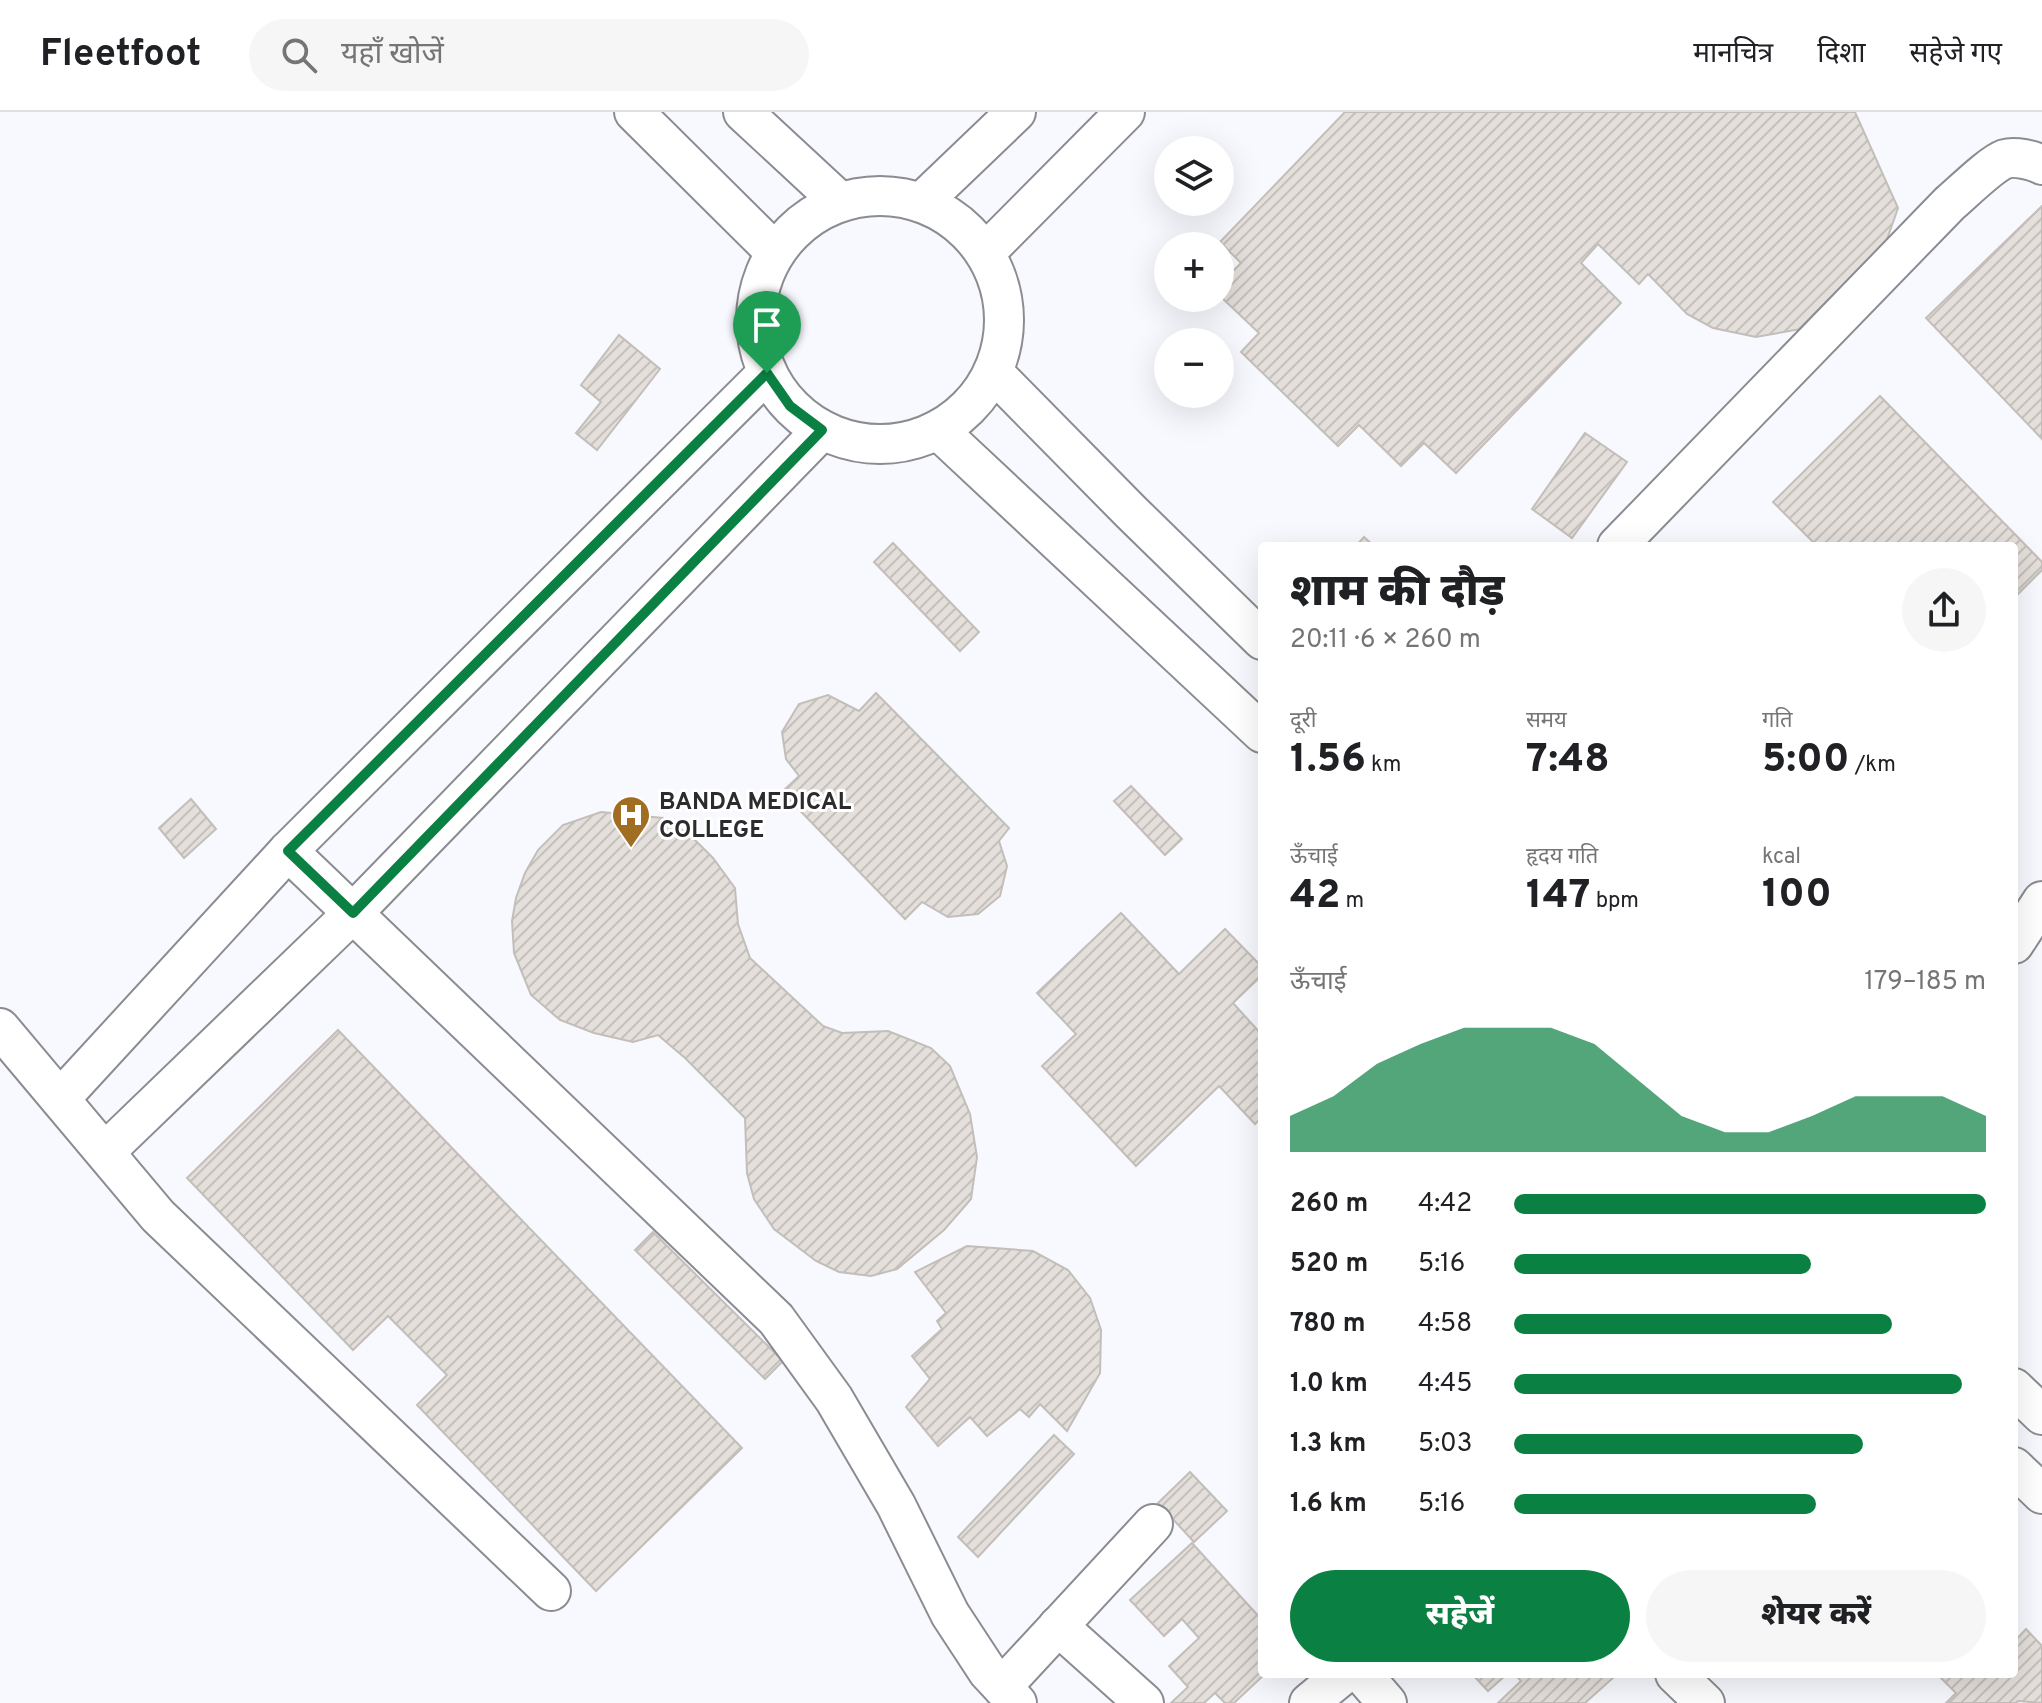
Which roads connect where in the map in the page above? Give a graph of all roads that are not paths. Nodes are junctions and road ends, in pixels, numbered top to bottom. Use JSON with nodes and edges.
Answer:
{"nodes":[{"id":1,"x":634,"y":112,"type":"edge"},
{"id":2,"x":743,"y":112,"type":"edge"},
{"id":3,"x":1016,"y":112,"type":"edge"},
{"id":4,"x":1125,"y":112,"type":"edge"},
{"id":5,"x":2042,"y":165,"type":"edge"},
{"id":6,"x":839,"y":201,"type":"junction"},
{"id":7,"x":922,"y":202,"type":"junction"},
{"id":8,"x":775,"y":252,"type":"junction"},
{"id":9,"x":985,"y":253,"type":"junction"},
{"id":10,"x":993,"y":372,"type":"junction"},
{"id":11,"x":767,"y":373,"type":"junction"},
{"id":12,"x":822,"y":430,"type":"junction"},
{"id":13,"x":938,"y":430,"type":"junction"},
{"id":14,"x":1621,"y":542,"type":"edge"},
{"id":15,"x":1258,"y":636,"type":"edge"},
{"id":16,"x":1258,"y":729,"type":"edge"},
{"id":17,"x":288,"y":851,"type":"junction"},
{"id":18,"x":2042,"y":901,"type":"edge"},
{"id":19,"x":353,"y":913,"type":"junction"},
{"id":20,"x":2018,"y":938,"type":"edge"},
{"id":21,"x":0,"y":1028,"type":"edge"},
{"id":22,"x":60,"y":1099,"type":"junction"},
{"id":23,"x":105,"y":1152,"type":"junction"},
{"id":24,"x":2018,"y":1392,"type":"edge"},
{"id":25,"x":2042,"y":1415,"type":"edge"},
{"id":26,"x":2018,"y":1471,"type":"edge"},
{"id":27,"x":2042,"y":1494,"type":"edge"},
{"id":28,"x":1153,"y":1524,"type":"dead end"},
{"id":29,"x":551,"y":1591,"type":"dead end"},
{"id":30,"x":1058,"y":1626,"type":"junction"},
{"id":31,"x":1339,"y":1678,"type":"edge"},
{"id":32,"x":1365,"y":1678,"type":"edge"},
{"id":33,"x":1010,"y":1695,"type":"edge"},
{"id":34,"x":1144,"y":1703,"type":"edge"},
{"id":35,"x":1309,"y":1703,"type":"edge"},
{"id":36,"x":1387,"y":1703,"type":"edge"}],
"edges":[{"from":1,"to":8,"type":"lane"},
{"from":2,"to":6,"type":"lane"},
{"from":3,"to":7,"type":"lane"},
{"from":4,"to":9,"type":"lane"},
{"from":5,"to":14,"type":"lane"},
{"from":6,"to":7,"type":"lane"},
{"from":6,"to":8,"type":"lane"},
{"from":7,"to":9,"type":"lane"},
{"from":8,"to":11,"type":"lane"},
{"from":9,"to":10,"type":"lane"},
{"from":10,"to":13,"type":"lane"},
{"from":10,"to":15,"type":"lane"},
{"from":11,"to":12,"type":"lane"},
{"from":11,"to":17,"type":"lane"},
{"from":12,"to":13,"type":"lane"},
{"from":12,"to":19,"type":"lane"},
{"from":13,"to":16,"type":"lane"},
{"from":17,"to":19,"type":"lane"},
{"from":17,"to":22,"type":"lane"},
{"from":18,"to":20,"type":"lane"},
{"from":19,"to":23,"type":"lane"},
{"from":19,"to":33,"type":"lane"},
{"from":21,"to":22,"type":"lane"},
{"from":22,"to":23,"type":"lane"},
{"from":23,"to":29,"type":"lane"},
{"from":24,"to":25,"type":"lane"},
{"from":26,"to":27,"type":"lane"},
{"from":28,"to":30,"type":"lane"},
{"from":30,"to":33,"type":"lane"},
{"from":30,"to":34,"type":"lane"},
{"from":31,"to":35,"type":"lane"},
{"from":32,"to":36,"type":"lane"}]}
